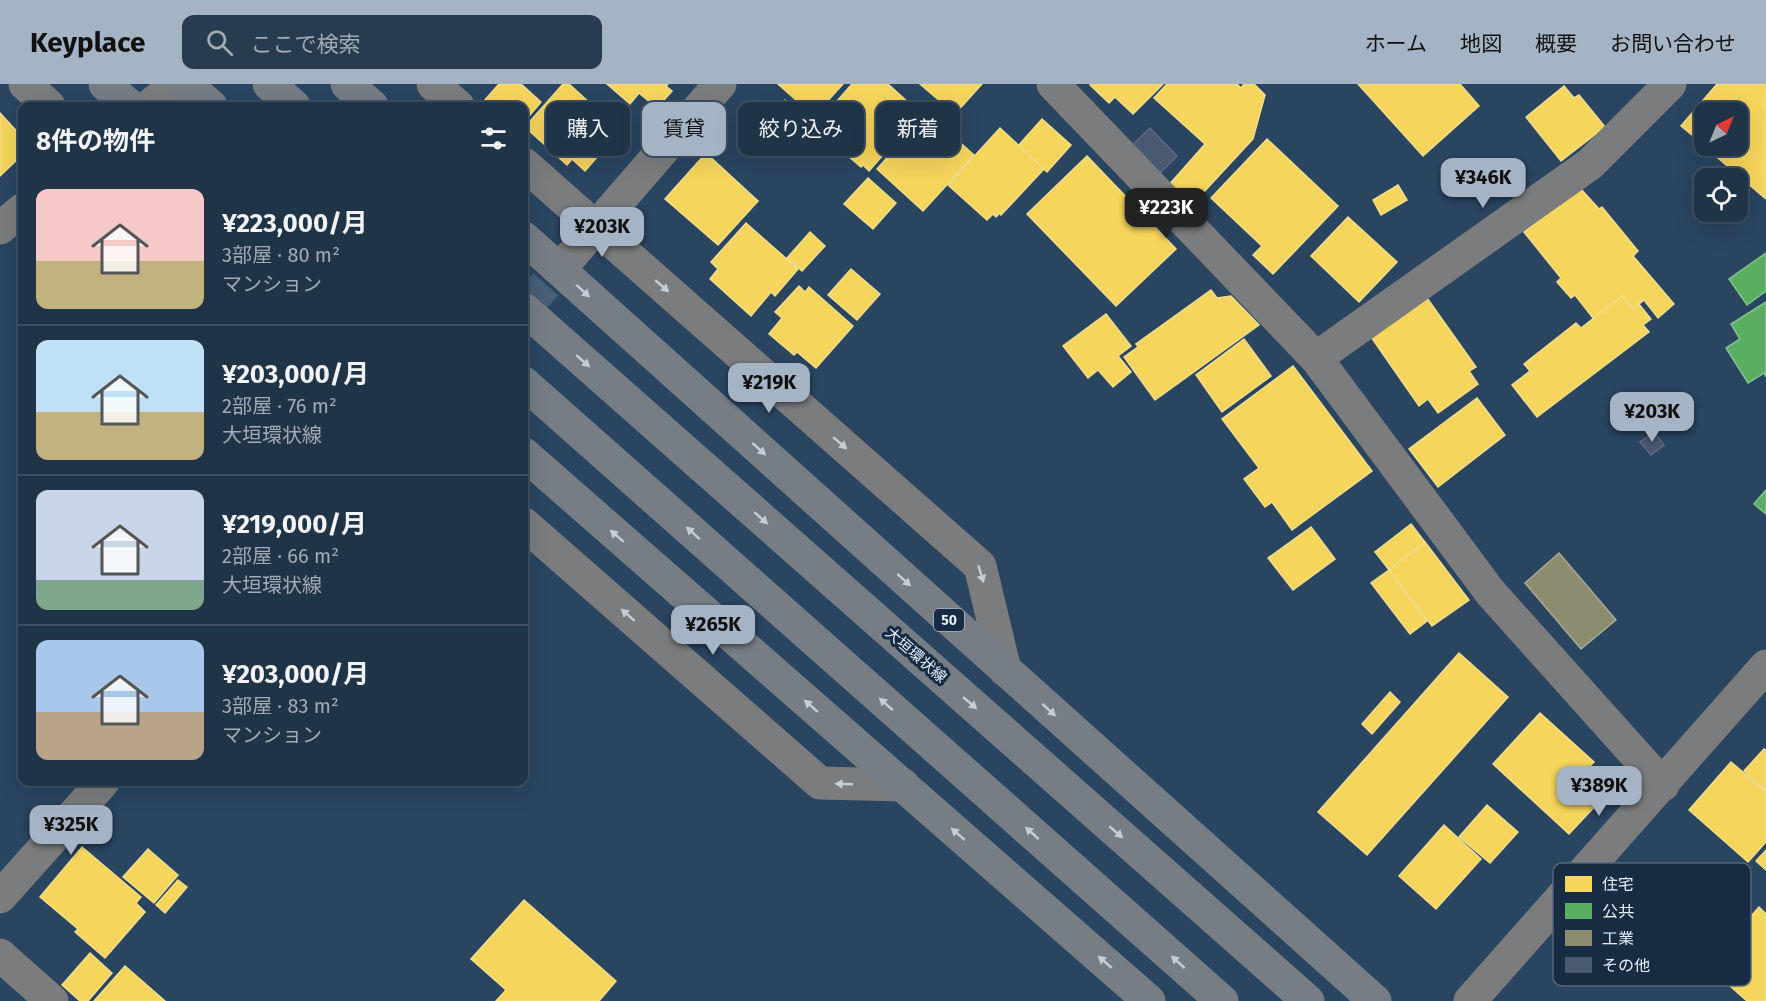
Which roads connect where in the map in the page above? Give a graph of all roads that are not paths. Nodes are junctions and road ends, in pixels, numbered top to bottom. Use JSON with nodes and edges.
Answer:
{"nodes":[{"id":1,"x":25,"y":84,"type":"edge"},
{"id":2,"x":105,"y":84,"type":"edge"},
{"id":3,"x":177,"y":84,"type":"edge"},
{"id":4,"x":186,"y":84,"type":"edge"},
{"id":5,"x":269,"y":84,"type":"edge"},
{"id":6,"x":346,"y":84,"type":"edge"},
{"id":7,"x":433,"y":84,"type":"edge"},
{"id":8,"x":720,"y":84,"type":"edge"},
{"id":9,"x":1053,"y":84,"type":"edge"},
{"id":10,"x":1670,"y":84,"type":"edge"},
{"id":11,"x":45,"y":102,"type":"edge"},
{"id":12,"x":125,"y":102,"type":"edge"},
{"id":13,"x":154,"y":102,"type":"edge"},
{"id":14,"x":206,"y":102,"type":"edge"},
{"id":15,"x":289,"y":102,"type":"edge"},
{"id":16,"x":367,"y":102,"type":"edge"},
{"id":17,"x":453,"y":102,"type":"edge"},
{"id":18,"x":528,"y":168,"type":"edge"},
{"id":19,"x":18,"y":213,"type":"edge"},
{"id":20,"x":595,"y":227,"type":"junction"},
{"id":21,"x":0,"y":228,"type":"edge"},
{"id":22,"x":528,"y":242,"type":"edge"},
{"id":23,"x":571,"y":256,"type":"tunnel mouth"},
{"id":24,"x":528,"y":313,"type":"edge"},
{"id":25,"x":1316,"y":358,"type":"junction"},
{"id":26,"x":528,"y":387,"type":"edge"},
{"id":27,"x":528,"y":457,"type":"edge"},
{"id":28,"x":528,"y":528,"type":"edge"},
{"id":29,"x":1766,"y":666,"type":"edge"},
{"id":30,"x":1005,"y":670,"type":"junction"},
{"id":31,"x":903,"y":785,"type":"junction"},
{"id":32,"x":1663,"y":785,"type":"junction"},
{"id":33,"x":99,"y":786,"type":"edge"},
{"id":34,"x":1593,"y":863,"type":"edge"},
{"id":35,"x":0,"y":897,"type":"edge"},
{"id":36,"x":1553,"y":908,"type":"edge"},
{"id":37,"x":0,"y":955,"type":"edge"},
{"id":38,"x":52,"y":1001,"type":"edge"},
{"id":39,"x":1149,"y":1001,"type":"edge"},
{"id":40,"x":1222,"y":1001,"type":"edge"},
{"id":41,"x":1308,"y":1001,"type":"edge"},
{"id":42,"x":1375,"y":1001,"type":"edge"},
{"id":43,"x":1470,"y":1001,"type":"edge"}],
"edges":[{"from":1,"to":11,"type":"street"},
{"from":2,"to":12,"type":"main road"},
{"from":3,"to":13,"type":"street"},
{"from":4,"to":14,"type":"main road"},
{"from":5,"to":15,"type":"main road"},
{"from":6,"to":16,"type":"main road"},
{"from":7,"to":17,"type":"street"},
{"from":8,"to":20,"type":"street"},
{"from":9,"to":25,"type":"street"},
{"from":10,"to":25,"type":"street"},
{"from":18,"to":20,"type":"street"},
{"from":19,"to":21,"type":"street"},
{"from":20,"to":23,"type":"street"},
{"from":20,"to":30,"type":"street","one_way":true},
{"from":22,"to":30,"type":"main road","number":"50","one_way":true},
{"from":24,"to":41,"type":"main road","name":"大垣環状線","one_way":true,"bridge":true},
{"from":25,"to":32,"type":"street"},
{"from":40,"to":26,"type":"main road","one_way":true},
{"from":31,"to":27,"type":"main road","one_way":true},
{"from":31,"to":28,"type":"street","one_way":true},
{"from":29,"to":32,"type":"street"},
{"from":30,"to":42,"type":"main road","number":"50","one_way":true},
{"from":39,"to":31,"type":"main road","one_way":true},
{"from":32,"to":34,"type":"street"},
{"from":33,"to":35,"type":"street"},
{"from":36,"to":43,"type":"street"},
{"from":37,"to":38,"type":"street"}]}
